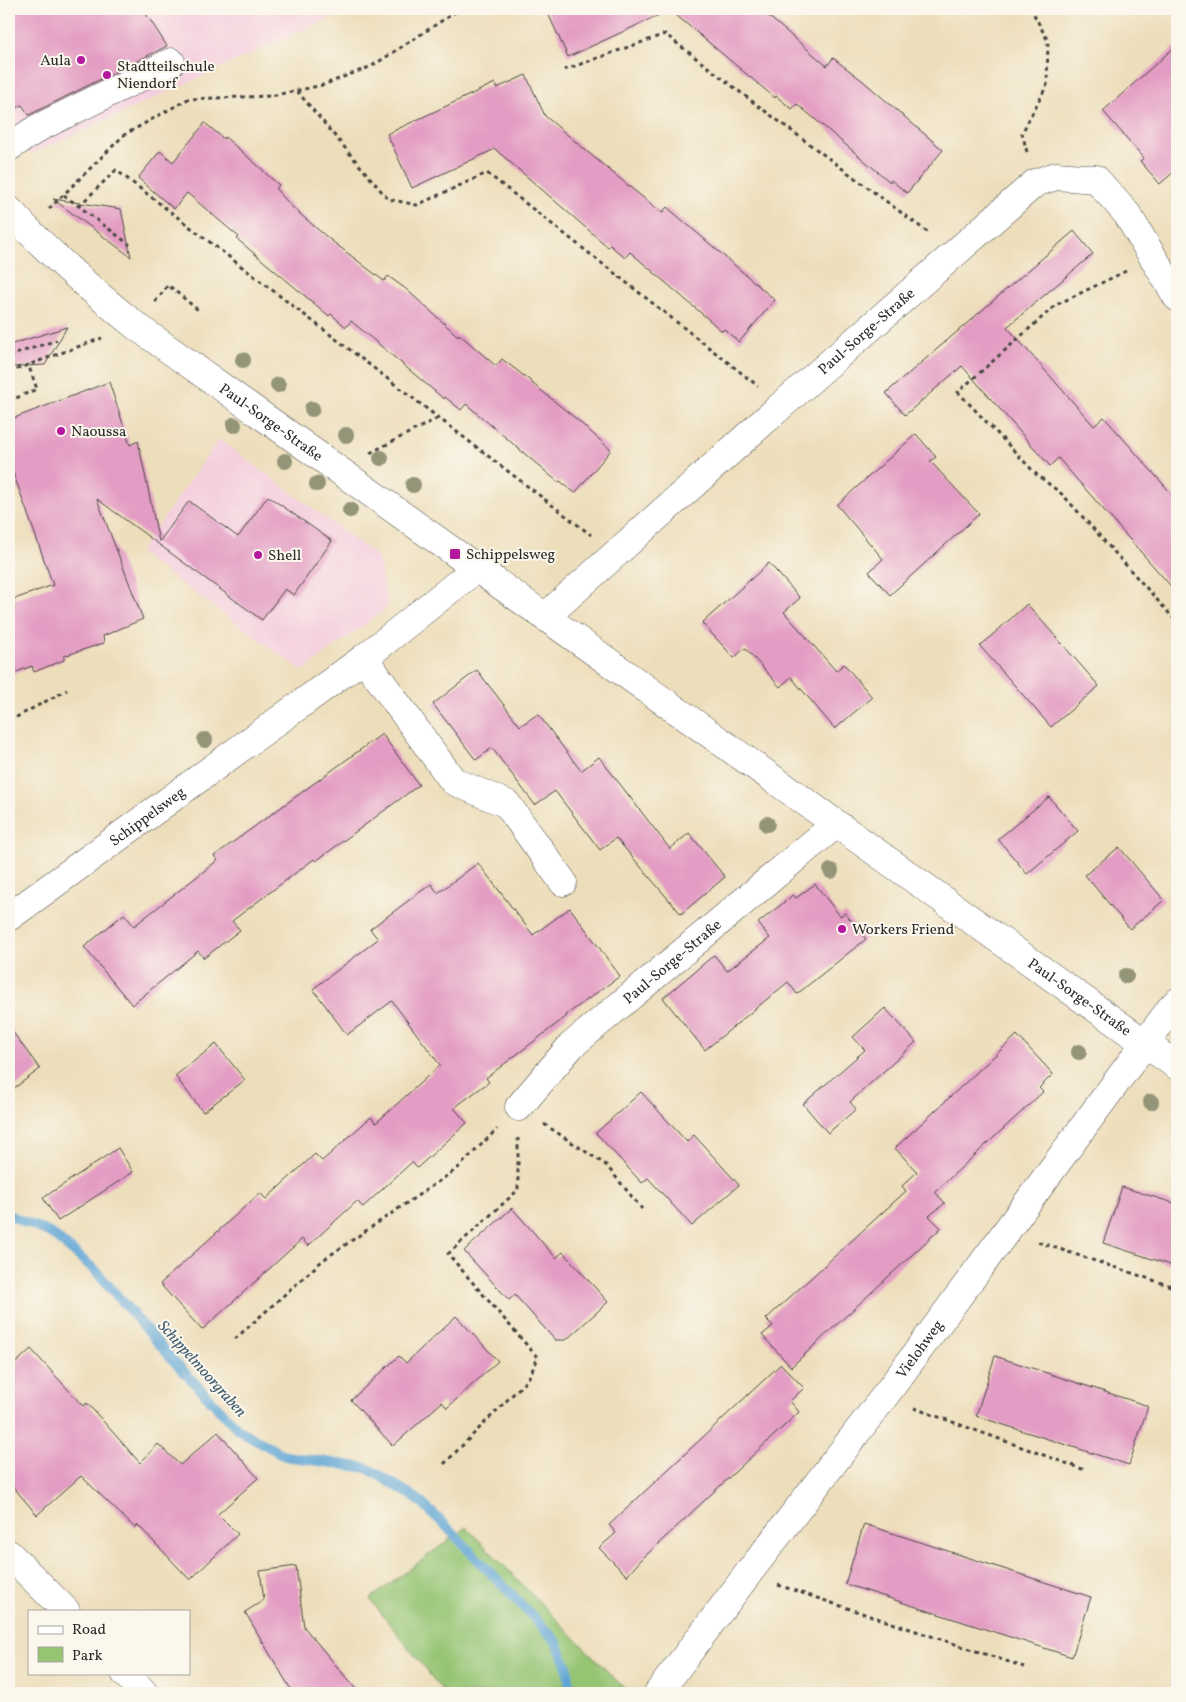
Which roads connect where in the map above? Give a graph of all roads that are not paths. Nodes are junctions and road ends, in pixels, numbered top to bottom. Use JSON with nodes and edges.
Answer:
{"nodes":[{"id":1,"x":171,"y":62,"type":"dead end"},
{"id":2,"x":9,"y":147,"type":"edge"},
{"id":3,"x":18,"y":220,"type":"edge"},
{"id":4,"x":1177,"y":297,"type":"edge"},
{"id":5,"x":476,"y":568,"type":"junction"},
{"id":6,"x":545,"y":617,"type":"junction"},
{"id":7,"x":364,"y":658,"type":"junction"},
{"id":8,"x":836,"y":824,"type":"junction"},
{"id":9,"x":563,"y":882,"type":"dead end"},
{"id":10,"x":9,"y":917,"type":"edge"},
{"id":11,"x":1177,"y":1002,"type":"edge"},
{"id":12,"x":1146,"y":1044,"type":"junction"},
{"id":13,"x":1177,"y":1066,"type":"edge"},
{"id":14,"x":518,"y":1107,"type":"road end"},
{"id":15,"x":9,"y":1554,"type":"edge"},
{"id":16,"x":65,"y":1610,"type":"edge"},
{"id":17,"x":126,"y":1674,"type":"edge"},
{"id":18,"x":144,"y":1693,"type":"edge"},
{"id":19,"x":658,"y":1693,"type":"edge"}],
"edges":[{"from":1,"to":2,"type":"street"},
{"from":3,"to":5,"type":"street","name":"Paul-Sorge-Straße"},
{"from":4,"to":6,"type":"street","name":"Paul-Sorge-Straße"},
{"from":5,"to":6,"type":"street","name":"Paul-Sorge-Straße"},
{"from":5,"to":7,"type":"street","name":"Schippelsweg"},
{"from":6,"to":8,"type":"street","name":"Paul-Sorge-Straße"},
{"from":7,"to":9,"type":"street"},
{"from":7,"to":10,"type":"street","name":"Schippelsweg"},
{"from":8,"to":12,"type":"street","name":"Paul-Sorge-Straße"},
{"from":8,"to":14,"type":"street","name":"Paul-Sorge-Straße"},
{"from":11,"to":12,"type":"street","name":"Vielohweg"},
{"from":12,"to":13,"type":"street","name":"Paul-Sorge-Straße"},
{"from":12,"to":19,"type":"street","name":"Vielohweg"},
{"from":15,"to":16,"type":"street"},
{"from":17,"to":18,"type":"street"}]}
